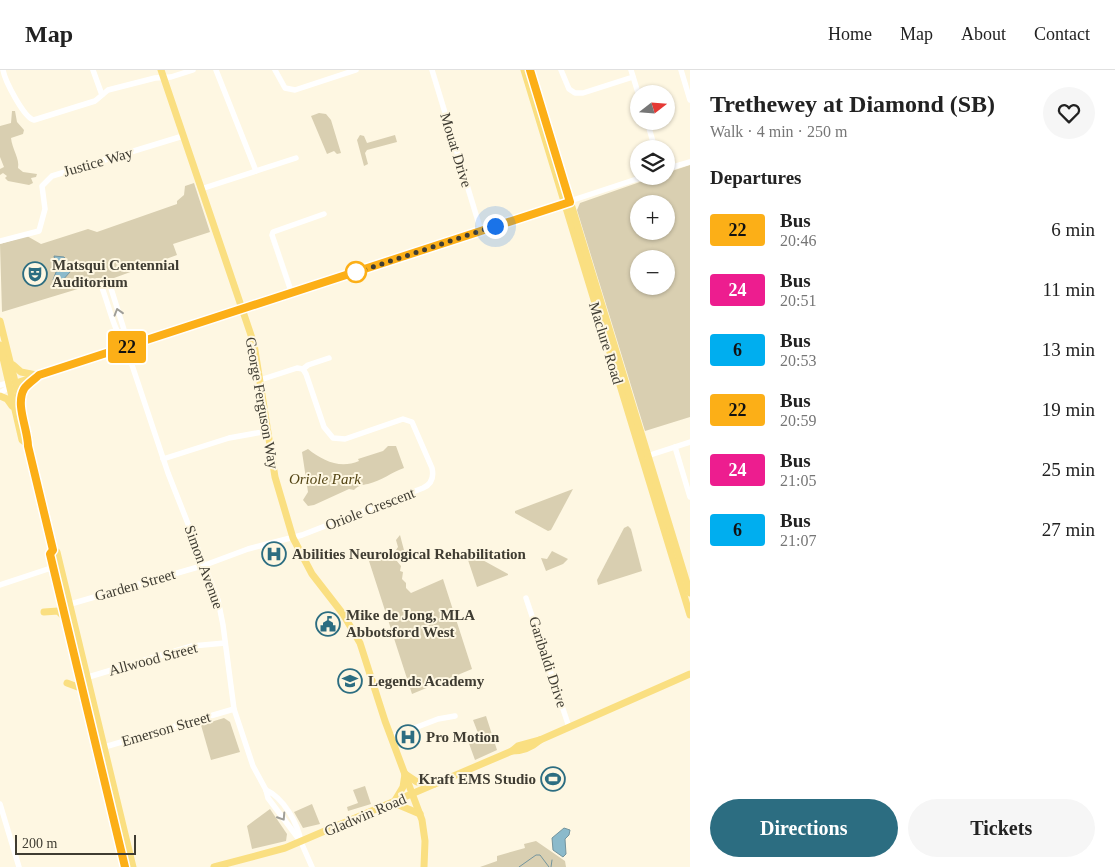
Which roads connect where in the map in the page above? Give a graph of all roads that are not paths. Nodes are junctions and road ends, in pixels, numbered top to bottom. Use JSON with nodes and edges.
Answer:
{"nodes":[{"id":1,"x":3,"y":70,"type":"edge"},
{"id":2,"x":93,"y":70,"type":"edge"},
{"id":3,"x":161,"y":70,"type":"edge"},
{"id":4,"x":193,"y":70,"type":"edge"},
{"id":5,"x":216,"y":70,"type":"edge"},
{"id":6,"x":275,"y":70,"type":"edge"},
{"id":7,"x":356,"y":70,"type":"edge"},
{"id":8,"x":432,"y":70,"type":"edge"},
{"id":9,"x":524,"y":70,"type":"edge"},
{"id":10,"x":530,"y":70,"type":"edge"},
{"id":11,"x":561,"y":70,"type":"edge"},
{"id":12,"x":631,"y":70,"type":"edge"},
{"id":13,"x":681,"y":70,"type":"edge"},
{"id":14,"x":633,"y":77,"type":"junction"},
{"id":15,"x":164,"y":78,"type":"junction"},
{"id":16,"x":636,"y":85,"type":"edge"},
{"id":17,"x":102,"y":95,"type":"junction"},
{"id":18,"x":690,"y":100,"type":"edge"},
{"id":19,"x":183,"y":136,"type":"junction"},
{"id":20,"x":296,"y":158,"type":"dead end"},
{"id":21,"x":690,"y":162,"type":"edge"},
{"id":22,"x":675,"y":166,"type":"edge"},
{"id":23,"x":256,"y":171,"type":"junction"},
{"id":24,"x":630,"y":181,"type":"edge"},
{"id":25,"x":201,"y":189,"type":"junction"},
{"id":26,"x":567,"y":202,"type":"junction"},
{"id":27,"x":551,"y":208,"type":"junction"},
{"id":28,"x":324,"y":214,"type":"dead end"},
{"id":29,"x":568,"y":215,"type":"junction"},
{"id":30,"x":481,"y":231,"type":"junction"},
{"id":31,"x":0,"y":241,"type":"edge"},
{"id":32,"x":292,"y":294,"type":"junction"},
{"id":33,"x":243,"y":310,"type":"junction"},
{"id":34,"x":0,"y":321,"type":"edge"},
{"id":35,"x":0,"y":345,"type":"edge"},
{"id":36,"x":126,"y":347,"type":"junction"},
{"id":37,"x":329,"y":358,"type":"dead end"},
{"id":38,"x":11,"y":362,"type":"junction"},
{"id":39,"x":303,"y":369,"type":"junction"},
{"id":40,"x":39,"y":375,"type":"junction"},
{"id":41,"x":260,"y":380,"type":"junction"},
{"id":42,"x":11,"y":384,"type":"junction"},
{"id":43,"x":0,"y":385,"type":"edge"},
{"id":44,"x":0,"y":394,"type":"edge"},
{"id":45,"x":18,"y":409,"type":"junction"},
{"id":46,"x":268,"y":431,"type":"junction"},
{"id":47,"x":690,"y":442,"type":"edge"},
{"id":48,"x":675,"y":447,"type":"junction"},
{"id":49,"x":645,"y":456,"type":"junction"},
{"id":50,"x":163,"y":459,"type":"junction"},
{"id":51,"x":690,"y":497,"type":"edge"},
{"id":52,"x":293,"y":538,"type":"junction"},
{"id":53,"x":53,"y":550,"type":"junction"},
{"id":54,"x":205,"y":565,"type":"junction"},
{"id":55,"x":54,"y":567,"type":"junction"},
{"id":56,"x":0,"y":585,"type":"edge"},
{"id":57,"x":690,"y":593,"type":"edge"},
{"id":58,"x":526,"y":598,"type":"dead end"},
{"id":59,"x":66,"y":605,"type":"junction"},
{"id":60,"x":44,"y":612,"type":"dead end"},
{"id":61,"x":690,"y":615,"type":"edge"},
{"id":62,"x":66,"y":621,"type":"junction"},
{"id":63,"x":226,"y":643,"type":"junction"},
{"id":64,"x":690,"y":674,"type":"edge"},
{"id":65,"x":84,"y":678,"type":"junction"},
{"id":66,"x":83,"y":689,"type":"junction"},
{"id":67,"x":234,"y":709,"type":"junction"},
{"id":68,"x":455,"y":716,"type":"dead end"},
{"id":69,"x":569,"y":727,"type":"junction"},
{"id":70,"x":391,"y":737,"type":"junction"},
{"id":71,"x":100,"y":749,"type":"junction"},
{"id":72,"x":405,"y":774,"type":"junction"},
{"id":73,"x":437,"y":784,"type":"junction"},
{"id":74,"x":414,"y":794,"type":"junction"},
{"id":75,"x":394,"y":802,"type":"junction"},
{"id":76,"x":0,"y":804,"type":"edge"},
{"id":77,"x":420,"y":814,"type":"junction"},
{"id":78,"x":300,"y":842,"type":"junction"},
{"id":79,"x":228,"y":865,"type":"edge"},
{"id":80,"x":19,"y":867,"type":"edge"},
{"id":81,"x":124,"y":867,"type":"edge"},
{"id":82,"x":133,"y":867,"type":"edge"},
{"id":83,"x":214,"y":867,"type":"edge"},
{"id":84,"x":312,"y":867,"type":"edge"},
{"id":85,"x":424,"y":867,"type":"edge"}],
"edges":[{"from":1,"to":17,"type":"street"},
{"from":2,"to":17,"type":"street"},
{"from":3,"to":15,"type":"main road","name":"George Ferguson Way"},
{"from":4,"to":15,"type":"street"},
{"from":5,"to":23,"type":"street"},
{"from":6,"to":7,"type":"street"},
{"from":8,"to":30,"type":"street","name":"Mouat Drive"},
{"from":9,"to":26,"type":"main road","name":"Maclure Road"},
{"from":10,"to":26,"type":"main road","name":"Maclure Road"},
{"from":11,"to":14,"type":"street"},
{"from":12,"to":14,"type":"street"},
{"from":13,"to":18,"type":"street"},
{"from":14,"to":16,"type":"street"},
{"from":15,"to":17,"type":"street"},
{"from":15,"to":19,"type":"main road","name":"George Ferguson Way"},
{"from":19,"to":25,"type":"main road","name":"George Ferguson Way"},
{"from":19,"to":31,"type":"street","name":"Justice Way"},
{"from":20,"to":23,"type":"street"},
{"from":21,"to":22,"type":"street"},
{"from":23,"to":25,"type":"street"},
{"from":24,"to":26,"type":"street"},
{"from":25,"to":33,"type":"main road","name":"George Ferguson Way"},
{"from":26,"to":27,"type":"main road"},
{"from":26,"to":29,"type":"main road","name":"Maclure Road"},
{"from":26,"to":49,"type":"main road","name":"Maclure Road"},
{"from":27,"to":29,"type":"main road"},
{"from":27,"to":30,"type":"main road"},
{"from":28,"to":32,"type":"street"},
{"from":29,"to":49,"type":"main road","name":"Maclure Road"},
{"from":30,"to":32,"type":"main road"},
{"from":32,"to":33,"type":"main road"},
{"from":33,"to":36,"type":"main road"},
{"from":33,"to":41,"type":"main road","name":"George Ferguson Way"},
{"from":34,"to":38,"type":"main road"},
{"from":35,"to":42,"type":"main road"},
{"from":36,"to":36,"type":"street","one_way":true},
{"from":36,"to":40,"type":"main road"},
{"from":36,"to":50,"type":"street","name":"Simon Avenue"},
{"from":37,"to":39,"type":"street"},
{"from":38,"to":40,"type":"main road"},
{"from":38,"to":42,"type":"main road"},
{"from":39,"to":41,"type":"street"},
{"from":39,"to":52,"type":"street","name":"Oriole Crescent"},
{"from":40,"to":42,"type":"main road"},
{"from":40,"to":45,"type":"main road"},
{"from":41,"to":46,"type":"main road","name":"George Ferguson Way"},
{"from":42,"to":43,"type":"street"},
{"from":42,"to":44,"type":"street"},
{"from":42,"to":45,"type":"main road"},
{"from":44,"to":45,"type":"main road"},
{"from":45,"to":53,"type":"main road"},
{"from":46,"to":50,"type":"street"},
{"from":46,"to":52,"type":"main road","name":"George Ferguson Way"},
{"from":47,"to":48,"type":"street"},
{"from":48,"to":49,"type":"street"},
{"from":48,"to":51,"type":"street"},
{"from":49,"to":57,"type":"main road","name":"Maclure Road"},
{"from":49,"to":61,"type":"main road","name":"Maclure Road"},
{"from":50,"to":54,"type":"street","name":"Simon Avenue"},
{"from":52,"to":54,"type":"street","name":"Garden Street"},
{"from":52,"to":70,"type":"main road","name":"George Ferguson Way"},
{"from":53,"to":55,"type":"main road"},
{"from":53,"to":59,"type":"main road"},
{"from":54,"to":59,"type":"street","name":"Garden Street"},
{"from":54,"to":63,"type":"street","name":"Simon Avenue"},
{"from":55,"to":56,"type":"street"},
{"from":55,"to":59,"type":"main road"},
{"from":58,"to":69,"type":"street","name":"Garibaldi Drive"},
{"from":59,"to":62,"type":"main road"},
{"from":59,"to":65,"type":"main road"},
{"from":60,"to":62,"type":"main road"},
{"from":62,"to":65,"type":"main road"},
{"from":63,"to":65,"type":"street","name":"Allwood Street"},
{"from":63,"to":67,"type":"street","name":"Simon Avenue"},
{"from":64,"to":69,"type":"main road","name":"Gladwin Road"},
{"from":65,"to":66,"type":"main road"},
{"from":65,"to":66,"type":"main road"},
{"from":65,"to":71,"type":"main road"},
{"from":66,"to":71,"type":"main road"},
{"from":67,"to":71,"type":"street","name":"Emerson Street"},
{"from":67,"to":78,"type":"street","name":"Simon Avenue"},
{"from":68,"to":70,"type":"street"},
{"from":69,"to":73,"type":"main road","name":"Gladwin Road"},
{"from":70,"to":72,"type":"main road","name":"George Ferguson Way"},
{"from":71,"to":81,"type":"main road"},
{"from":71,"to":82,"type":"main road"},
{"from":72,"to":73,"type":"main road"},
{"from":72,"to":74,"type":"main road","name":"George Ferguson Way"},
{"from":72,"to":75,"type":"main road"},
{"from":73,"to":74,"type":"main road","name":"Gladwin Road"},
{"from":74,"to":75,"type":"main road","name":"Gladwin Road"},
{"from":74,"to":77,"type":"main road","name":"George Ferguson Way"},
{"from":75,"to":77,"type":"main road"},
{"from":75,"to":78,"type":"main road","name":"Gladwin Road"},
{"from":76,"to":80,"type":"street"},
{"from":77,"to":85,"type":"main road","name":"George Ferguson Way"},
{"from":78,"to":79,"type":"main road","name":"Gladwin Road"},
{"from":78,"to":84,"type":"street","name":"Simon Avenue"},
{"from":79,"to":83,"type":"main road","name":"Gladwin Road"}]}
